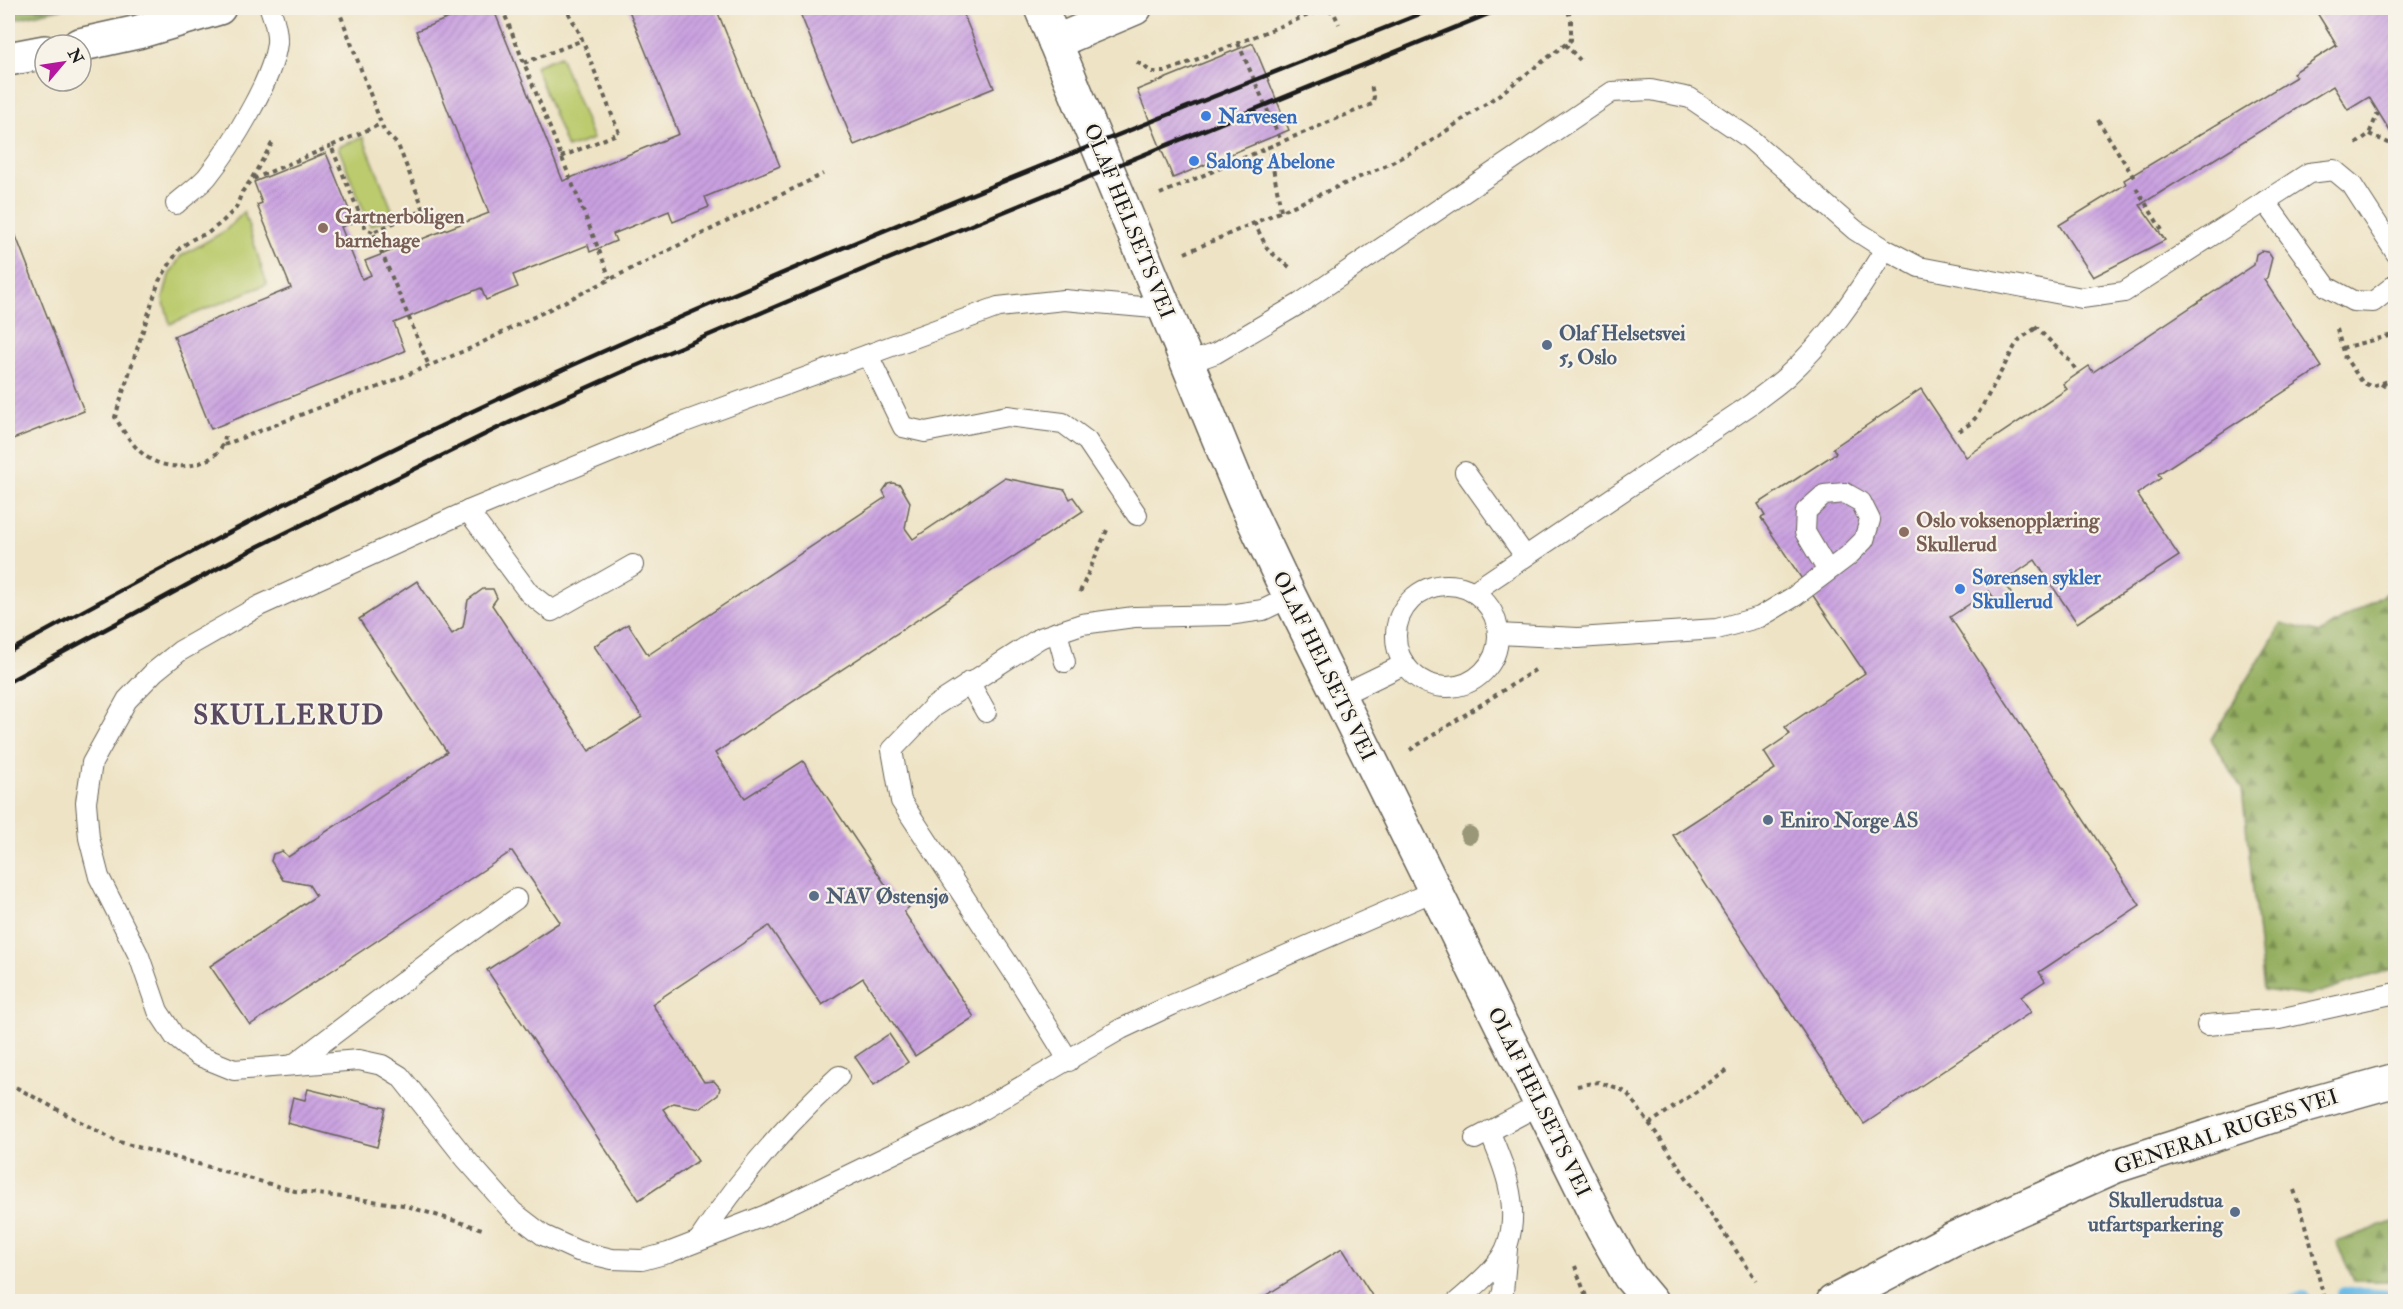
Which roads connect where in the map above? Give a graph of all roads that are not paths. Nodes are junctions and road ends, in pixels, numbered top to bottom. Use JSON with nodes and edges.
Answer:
{"nodes":[{"id":1,"x":219,"y":8,"type":"edge"},
{"id":2,"x":270,"y":8,"type":"edge"},
{"id":3,"x":1041,"y":8,"type":"edge"},
{"id":4,"x":1135,"y":8,"type":"edge"},
{"id":5,"x":93,"y":42,"type":"edge"},
{"id":6,"x":1055,"y":42,"type":"junction"},
{"id":7,"x":33,"y":54,"type":"edge"},
{"id":8,"x":8,"y":59,"type":"edge"},
{"id":9,"x":2265,"y":201,"type":"junction"},
{"id":10,"x":176,"y":204,"type":"dead end"},
{"id":11,"x":1885,"y":249,"type":"junction"},
{"id":12,"x":2396,"y":253,"type":"edge"},
{"id":13,"x":2396,"y":284,"type":"edge"},
{"id":14,"x":1165,"y":309,"type":"junction"},
{"id":15,"x":868,"y":355,"type":"junction"},
{"id":16,"x":1188,"y":363,"type":"junction"},
{"id":17,"x":1465,"y":472,"type":"dead end"},
{"id":18,"x":468,"y":511,"type":"junction"},
{"id":19,"x":1137,"y":515,"type":"dead end"},
{"id":20,"x":1525,"y":556,"type":"junction"},
{"id":21,"x":633,"y":565,"type":"dead end"},
{"id":22,"x":1828,"y":571,"type":"dead end"},
{"id":23,"x":1473,"y":592,"type":"junction"},
{"id":24,"x":1290,"y":597,"type":"junction"},
{"id":25,"x":1057,"y":632,"type":"junction"},
{"id":26,"x":1498,"y":634,"type":"junction"},
{"id":27,"x":1065,"y":662,"type":"dead end"},
{"id":28,"x":1405,"y":664,"type":"junction"},
{"id":29,"x":969,"y":682,"type":"junction"},
{"id":30,"x":1339,"y":696,"type":"junction"},
{"id":31,"x":986,"y":712,"type":"dead end"},
{"id":32,"x":1434,"y":891,"type":"junction"},
{"id":33,"x":516,"y":899,"type":"dead end"},
{"id":34,"x":2396,"y":993,"type":"edge"},
{"id":35,"x":2207,"y":1025,"type":"dead end"},
{"id":36,"x":1069,"y":1061,"type":"junction"},
{"id":37,"x":293,"y":1065,"type":"junction"},
{"id":38,"x":839,"y":1076,"type":"dead end"},
{"id":39,"x":2396,"y":1080,"type":"edge"},
{"id":40,"x":1539,"y":1105,"type":"junction"},
{"id":41,"x":699,"y":1240,"type":"junction"},
{"id":42,"x":1508,"y":1243,"type":"junction"},
{"id":43,"x":1457,"y":1302,"type":"edge"},
{"id":44,"x":1499,"y":1302,"type":"edge"},
{"id":45,"x":1651,"y":1302,"type":"edge"},
{"id":46,"x":1833,"y":1302,"type":"edge"}],
"edges":[{"from":1,"to":5,"type":"street"},
{"from":2,"to":10,"type":"lane"},
{"from":3,"to":6,"type":"street","name":"OLAF HELSETS VEI"},
{"from":4,"to":6,"type":"street"},
{"from":6,"to":14,"type":"street","name":"OLAF HELSETS VEI"},
{"from":7,"to":8,"type":"street"},
{"from":9,"to":11,"type":"lane"},
{"from":9,"to":12,"type":"lane"},
{"from":9,"to":13,"type":"lane"},
{"from":11,"to":16,"type":"lane"},
{"from":11,"to":20,"type":"lane"},
{"from":14,"to":15,"type":"lane"},
{"from":14,"to":16,"type":"street","name":"OLAF HELSETS VEI"},
{"from":15,"to":18,"type":"lane"},
{"from":15,"to":19,"type":"lane"},
{"from":16,"to":24,"type":"street","name":"OLAF HELSETS VEI"},
{"from":17,"to":20,"type":"lane"},
{"from":18,"to":21,"type":"lane"},
{"from":18,"to":37,"type":"lane"},
{"from":20,"to":23,"type":"lane"},
{"from":22,"to":26,"type":"lane"},
{"from":23,"to":26,"type":"lane"},
{"from":23,"to":28,"type":"lane"},
{"from":24,"to":25,"type":"lane"},
{"from":24,"to":30,"type":"street","name":"OLAF HELSETS VEI"},
{"from":25,"to":27,"type":"lane"},
{"from":25,"to":29,"type":"lane"},
{"from":26,"to":28,"type":"lane"},
{"from":28,"to":30,"type":"lane"},
{"from":29,"to":31,"type":"lane"},
{"from":29,"to":36,"type":"lane"},
{"from":30,"to":32,"type":"street","name":"OLAF HELSETS VEI"},
{"from":32,"to":36,"type":"lane"},
{"from":32,"to":40,"type":"street","name":"OLAF HELSETS VEI"},
{"from":33,"to":37,"type":"lane"},
{"from":34,"to":35,"type":"lane"},
{"from":36,"to":41,"type":"lane"},
{"from":37,"to":41,"type":"lane"},
{"from":38,"to":41,"type":"lane"},
{"from":39,"to":46,"type":"street","name":"GENERAL RUGES VEI"},
{"from":40,"to":42,"type":"lane"},
{"from":40,"to":45,"type":"street","name":"OLAF HELSETS VEI"},
{"from":42,"to":43,"type":"lane"},
{"from":42,"to":44,"type":"lane"}]}
